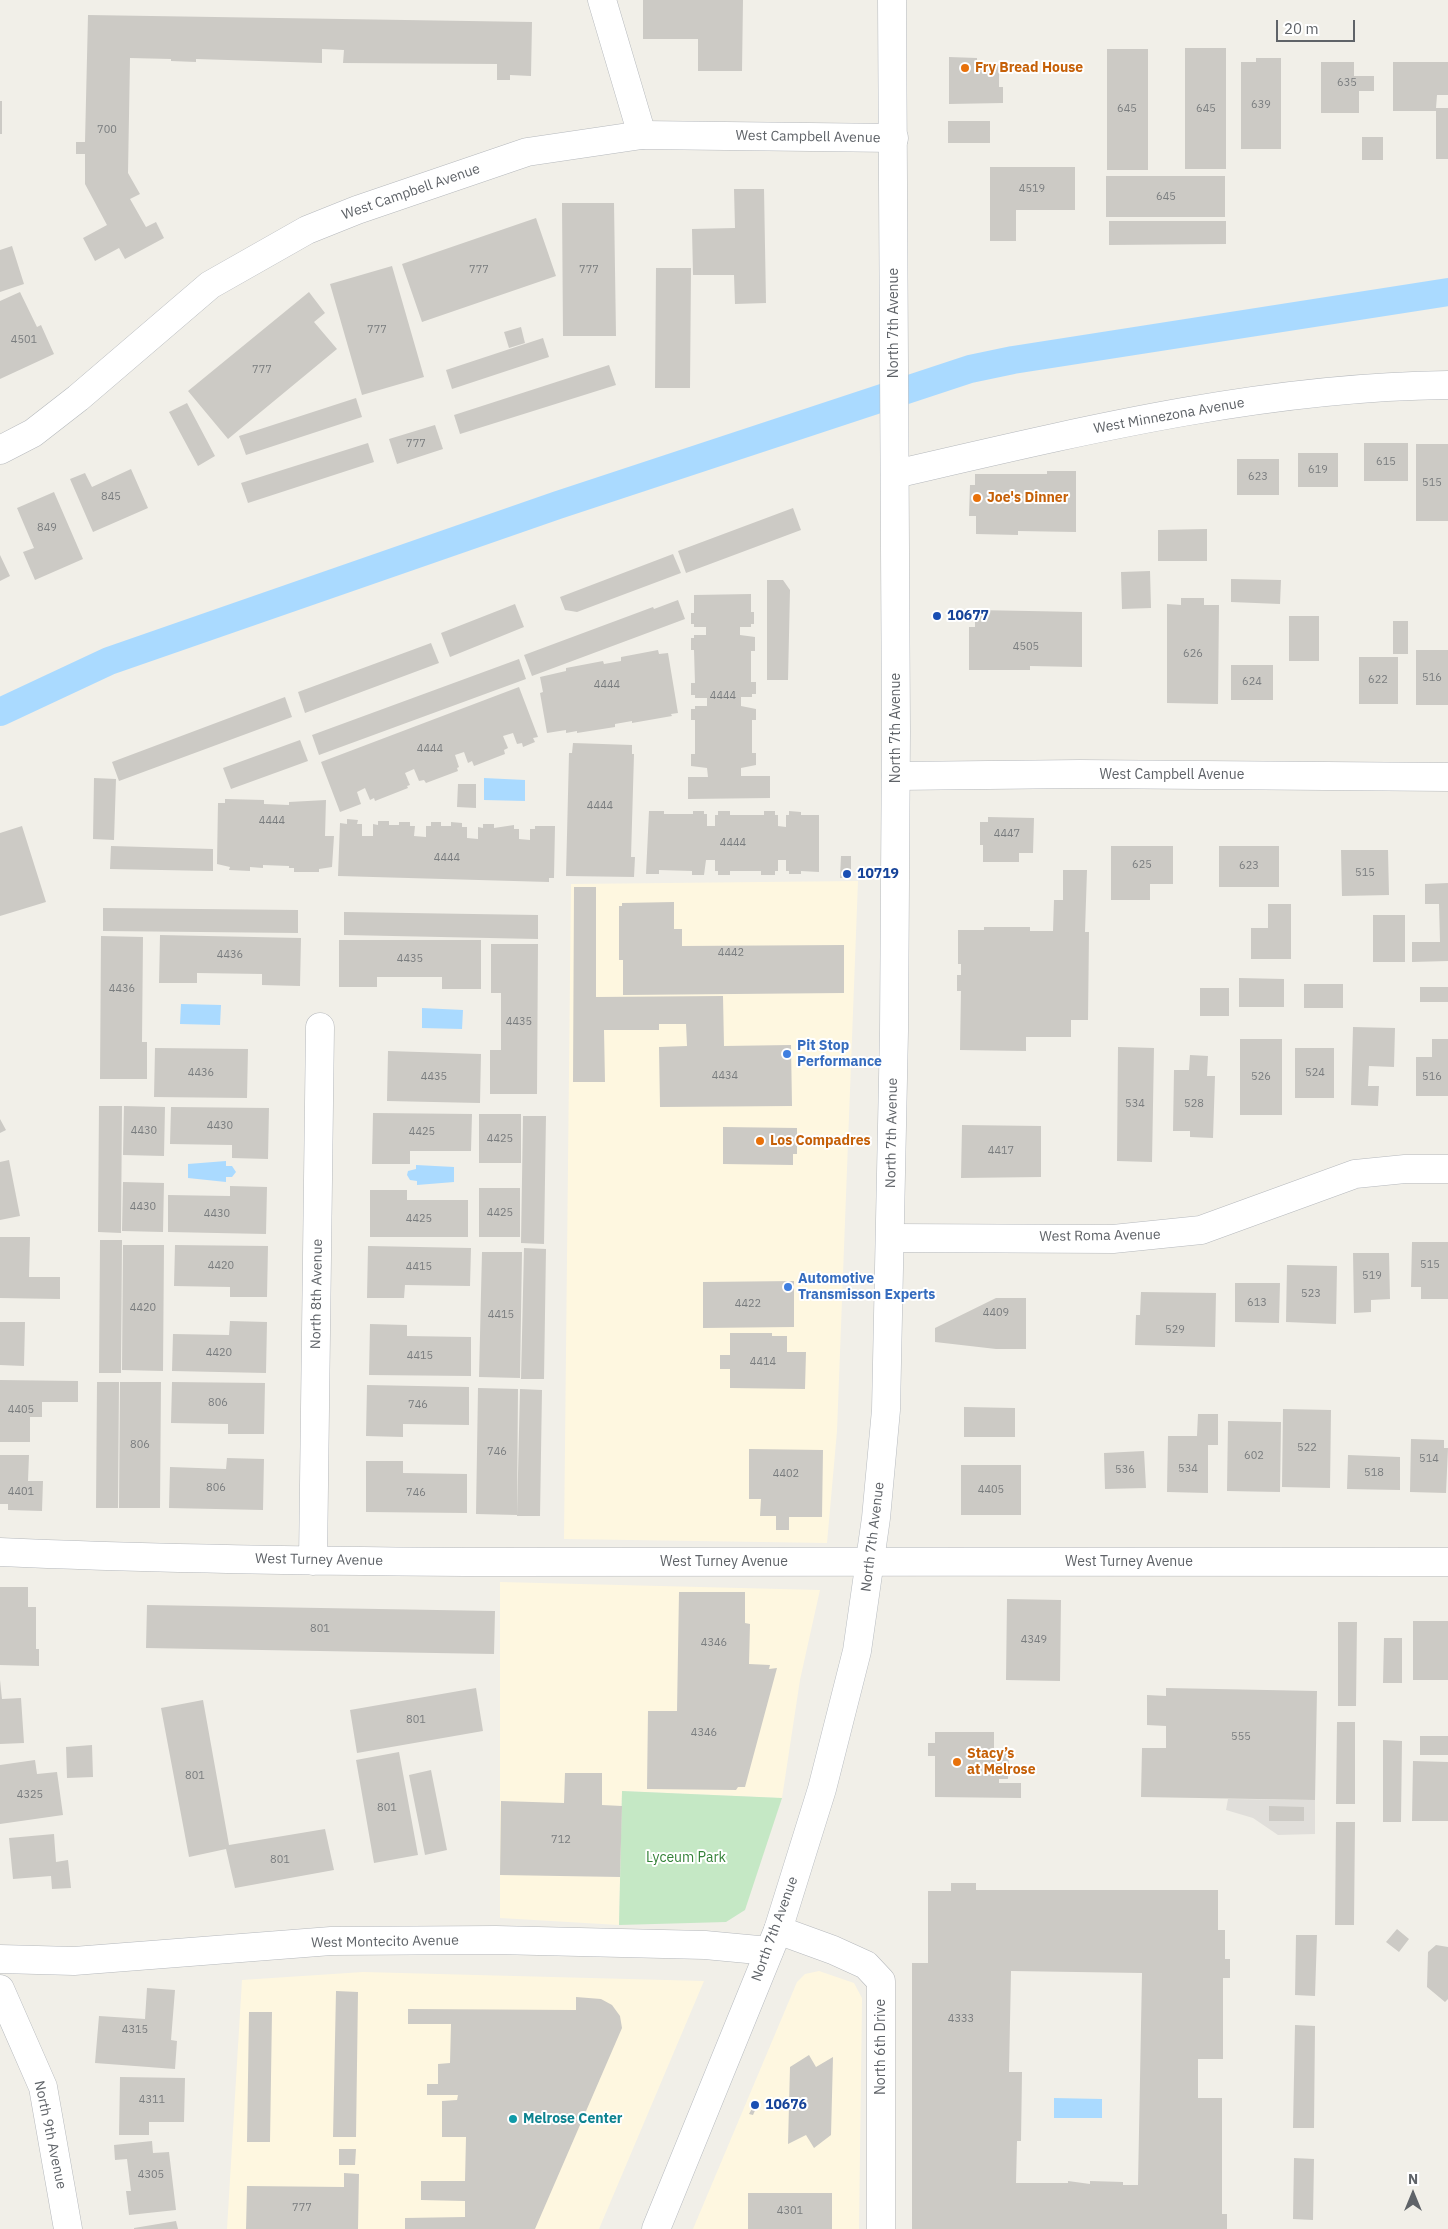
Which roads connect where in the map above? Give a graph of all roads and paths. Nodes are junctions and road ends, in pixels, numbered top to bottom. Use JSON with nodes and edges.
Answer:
{"nodes":[{"id":1,"x":602,"y":0,"type":"edge"},
{"id":2,"x":892,"y":0,"type":"edge"},
{"id":3,"x":642,"y":136,"type":"junction"},
{"id":4,"x":894,"y":138,"type":"junction"},
{"id":5,"x":1448,"y":385,"type":"edge"},
{"id":6,"x":0,"y":450,"type":"edge"},
{"id":7,"x":895,"y":474,"type":"junction"},
{"id":8,"x":896,"y":776,"type":"junction"},
{"id":9,"x":1448,"y":777,"type":"edge"},
{"id":10,"x":320,"y":1027,"type":"dead end"},
{"id":11,"x":1448,"y":1169,"type":"edge"},
{"id":12,"x":891,"y":1238,"type":"junction"},
{"id":13,"x":0,"y":1552,"type":"edge"},
{"id":14,"x":313,"y":1560,"type":"junction"},
{"id":15,"x":871,"y":1562,"type":"junction"},
{"id":16,"x":1448,"y":1562,"type":"edge"},
{"id":17,"x":774,"y":1940,"type":"junction"},
{"id":18,"x":0,"y":1959,"type":"edge"},
{"id":19,"x":0,"y":1989,"type":"edge"},
{"id":20,"x":68,"y":2229,"type":"edge"},
{"id":21,"x":656,"y":2229,"type":"edge"},
{"id":22,"x":881,"y":2229,"type":"edge"}],
"edges":[{"from":1,"to":3,"type":"street"},
{"from":2,"to":4,"type":"street","name":"North 7th Avenue"},
{"from":3,"to":4,"type":"street","name":"West Campbell Avenue"},
{"from":3,"to":6,"type":"street","name":"West Campbell Avenue"},
{"from":4,"to":7,"type":"street","name":"North 7th Avenue"},
{"from":5,"to":7,"type":"street","name":"West Minnezona Avenue"},
{"from":7,"to":8,"type":"street","name":"North 7th Avenue"},
{"from":8,"to":9,"type":"street","name":"West Campbell Avenue"},
{"from":8,"to":12,"type":"street","name":"North 7th Avenue"},
{"from":10,"to":14,"type":"street","name":"North 8th Avenue"},
{"from":11,"to":12,"type":"street","name":"West Roma Avenue"},
{"from":12,"to":15,"type":"street","name":"North 7th Avenue"},
{"from":13,"to":14,"type":"street","name":"West Turney Avenue"},
{"from":14,"to":15,"type":"street","name":"West Turney Avenue"},
{"from":15,"to":16,"type":"street","name":"West Turney Avenue"},
{"from":15,"to":17,"type":"street","name":"North 7th Avenue"},
{"from":17,"to":18,"type":"street","name":"West Montecito Avenue"},
{"from":17,"to":21,"type":"street","name":"North 7th Avenue"},
{"from":17,"to":22,"type":"street","name":"North 6th Drive"},
{"from":19,"to":20,"type":"street","name":"North 9th Avenue"}]}
